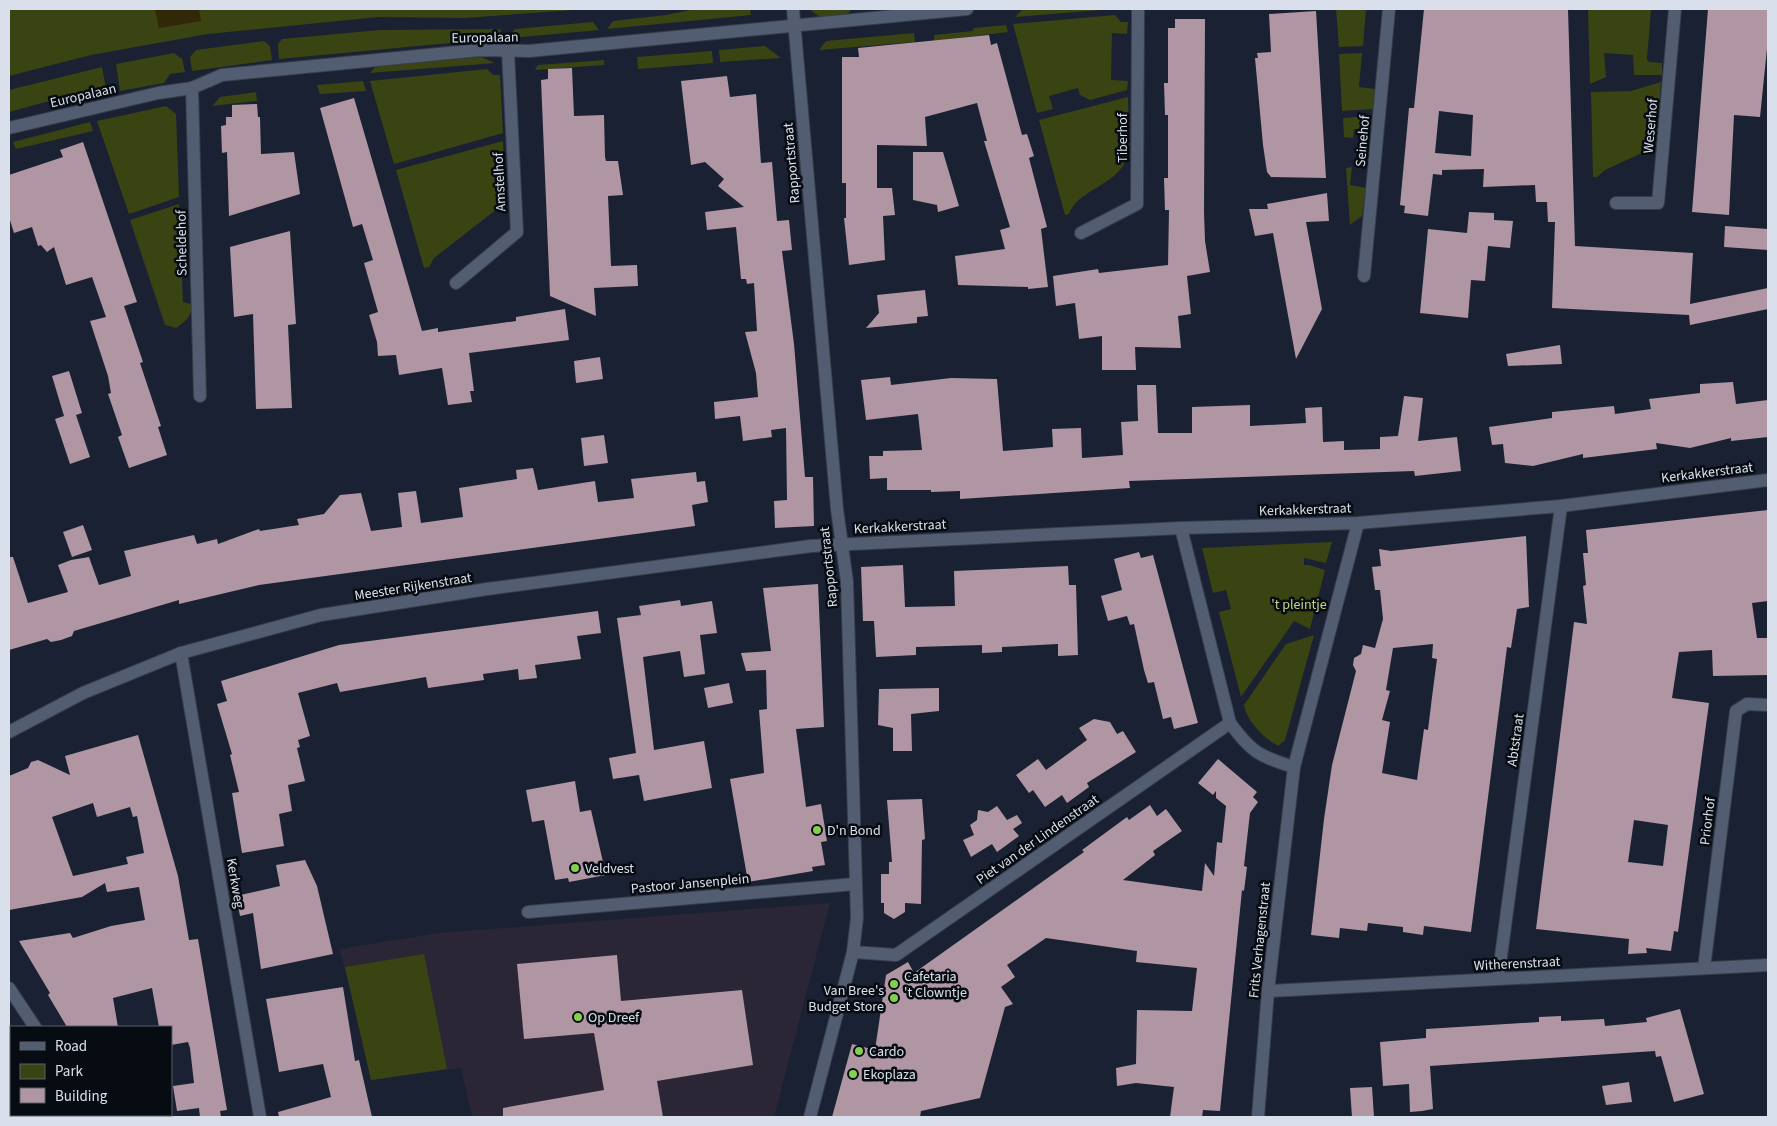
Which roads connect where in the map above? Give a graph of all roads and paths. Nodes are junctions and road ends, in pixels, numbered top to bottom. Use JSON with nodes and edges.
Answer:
{"nodes":[{"id":1,"x":793,"y":9,"type":"edge"},
{"id":2,"x":967,"y":9,"type":"edge"},
{"id":3,"x":1138,"y":9,"type":"edge"},
{"id":4,"x":1390,"y":9,"type":"edge"},
{"id":5,"x":1675,"y":9,"type":"edge"},
{"id":6,"x":794,"y":27,"type":"junction"},
{"id":7,"x":508,"y":52,"type":"junction"},
{"id":8,"x":192,"y":88,"type":"junction"},
{"id":9,"x":9,"y":128,"type":"edge"},
{"id":10,"x":1616,"y":202,"type":"dead end"},
{"id":11,"x":1081,"y":234,"type":"dead end"},
{"id":12,"x":1364,"y":276,"type":"dead end"},
{"id":13,"x":456,"y":283,"type":"dead end"},
{"id":14,"x":200,"y":396,"type":"dead end"},
{"id":15,"x":1768,"y":480,"type":"edge"},
{"id":16,"x":1561,"y":506,"type":"junction"},
{"id":17,"x":1358,"y":523,"type":"junction"},
{"id":18,"x":1181,"y":528,"type":"junction"},
{"id":19,"x":841,"y":544,"type":"junction"},
{"id":20,"x":181,"y":654,"type":"junction"},
{"id":21,"x":1768,"y":705,"type":"edge"},
{"id":22,"x":1230,"y":723,"type":"junction"},
{"id":23,"x":9,"y":732,"type":"edge"},
{"id":24,"x":1294,"y":767,"type":"junction"},
{"id":25,"x":855,"y":884,"type":"junction"},
{"id":26,"x":528,"y":912,"type":"dead end"},
{"id":27,"x":853,"y":952,"type":"junction"},
{"id":28,"x":1768,"y":965,"type":"edge"},
{"id":29,"x":1704,"y":968,"type":"junction"},
{"id":30,"x":1498,"y":979,"type":"junction"},
{"id":31,"x":9,"y":988,"type":"edge"},
{"id":32,"x":1268,"y":991,"type":"junction"},
{"id":33,"x":33,"y":1026,"type":"edge"},
{"id":34,"x":260,"y":1117,"type":"edge"},
{"id":35,"x":810,"y":1117,"type":"edge"},
{"id":36,"x":1258,"y":1117,"type":"edge"}],
"edges":[{"from":1,"to":6,"type":"street","name":"Rapportstraat"},
{"from":2,"to":6,"type":"street","name":"Europalaan"},
{"from":3,"to":11,"type":"street","name":"Tiberhof"},
{"from":4,"to":12,"type":"street","name":"Seinehof"},
{"from":5,"to":10,"type":"street","name":"Weserhof"},
{"from":6,"to":7,"type":"street","name":"Europalaan"},
{"from":6,"to":19,"type":"street","name":"Rapportstraat"},
{"from":7,"to":8,"type":"street","name":"Europalaan"},
{"from":7,"to":13,"type":"street","name":"Amstelhof"},
{"from":8,"to":9,"type":"street","name":"Europalaan"},
{"from":8,"to":14,"type":"street","name":"Scheldehof"},
{"from":15,"to":16,"type":"street","name":"Kerkakkerstraat"},
{"from":16,"to":17,"type":"street","name":"Kerkakkerstraat"},
{"from":16,"to":30,"type":"street","name":"Abtstraat"},
{"from":17,"to":18,"type":"street","name":"Kerkakkerstraat"},
{"from":17,"to":24,"type":"street","name":"Frits Verhagenstraat"},
{"from":18,"to":19,"type":"street","name":"Kerkakkerstraat"},
{"from":18,"to":22,"type":"street"},
{"from":19,"to":20,"type":"street","name":"Meester Rijkenstraat"},
{"from":19,"to":25,"type":"street","name":"Rapportstraat"},
{"from":20,"to":23,"type":"street","name":"Meester Rijkenstraat"},
{"from":20,"to":34,"type":"street","name":"Kerkweg"},
{"from":21,"to":29,"type":"street","name":"Priorhof"},
{"from":22,"to":24,"type":"street"},
{"from":22,"to":27,"type":"street","name":"Piet van der Lindenstraat"},
{"from":24,"to":32,"type":"street","name":"Frits Verhagenstraat"},
{"from":25,"to":26,"type":"street","name":"Pastoor Jansenplein"},
{"from":25,"to":27,"type":"street","name":"Rapportstraat"},
{"from":27,"to":35,"type":"street","name":"Rapportstraat"},
{"from":28,"to":29,"type":"street","name":"Witherenstraat"},
{"from":29,"to":30,"type":"street","name":"Witherenstraat"},
{"from":30,"to":32,"type":"street","name":"Witherenstraat"},
{"from":31,"to":33,"type":"street"},
{"from":32,"to":36,"type":"street","name":"Frits Verhagenstraat"}]}
